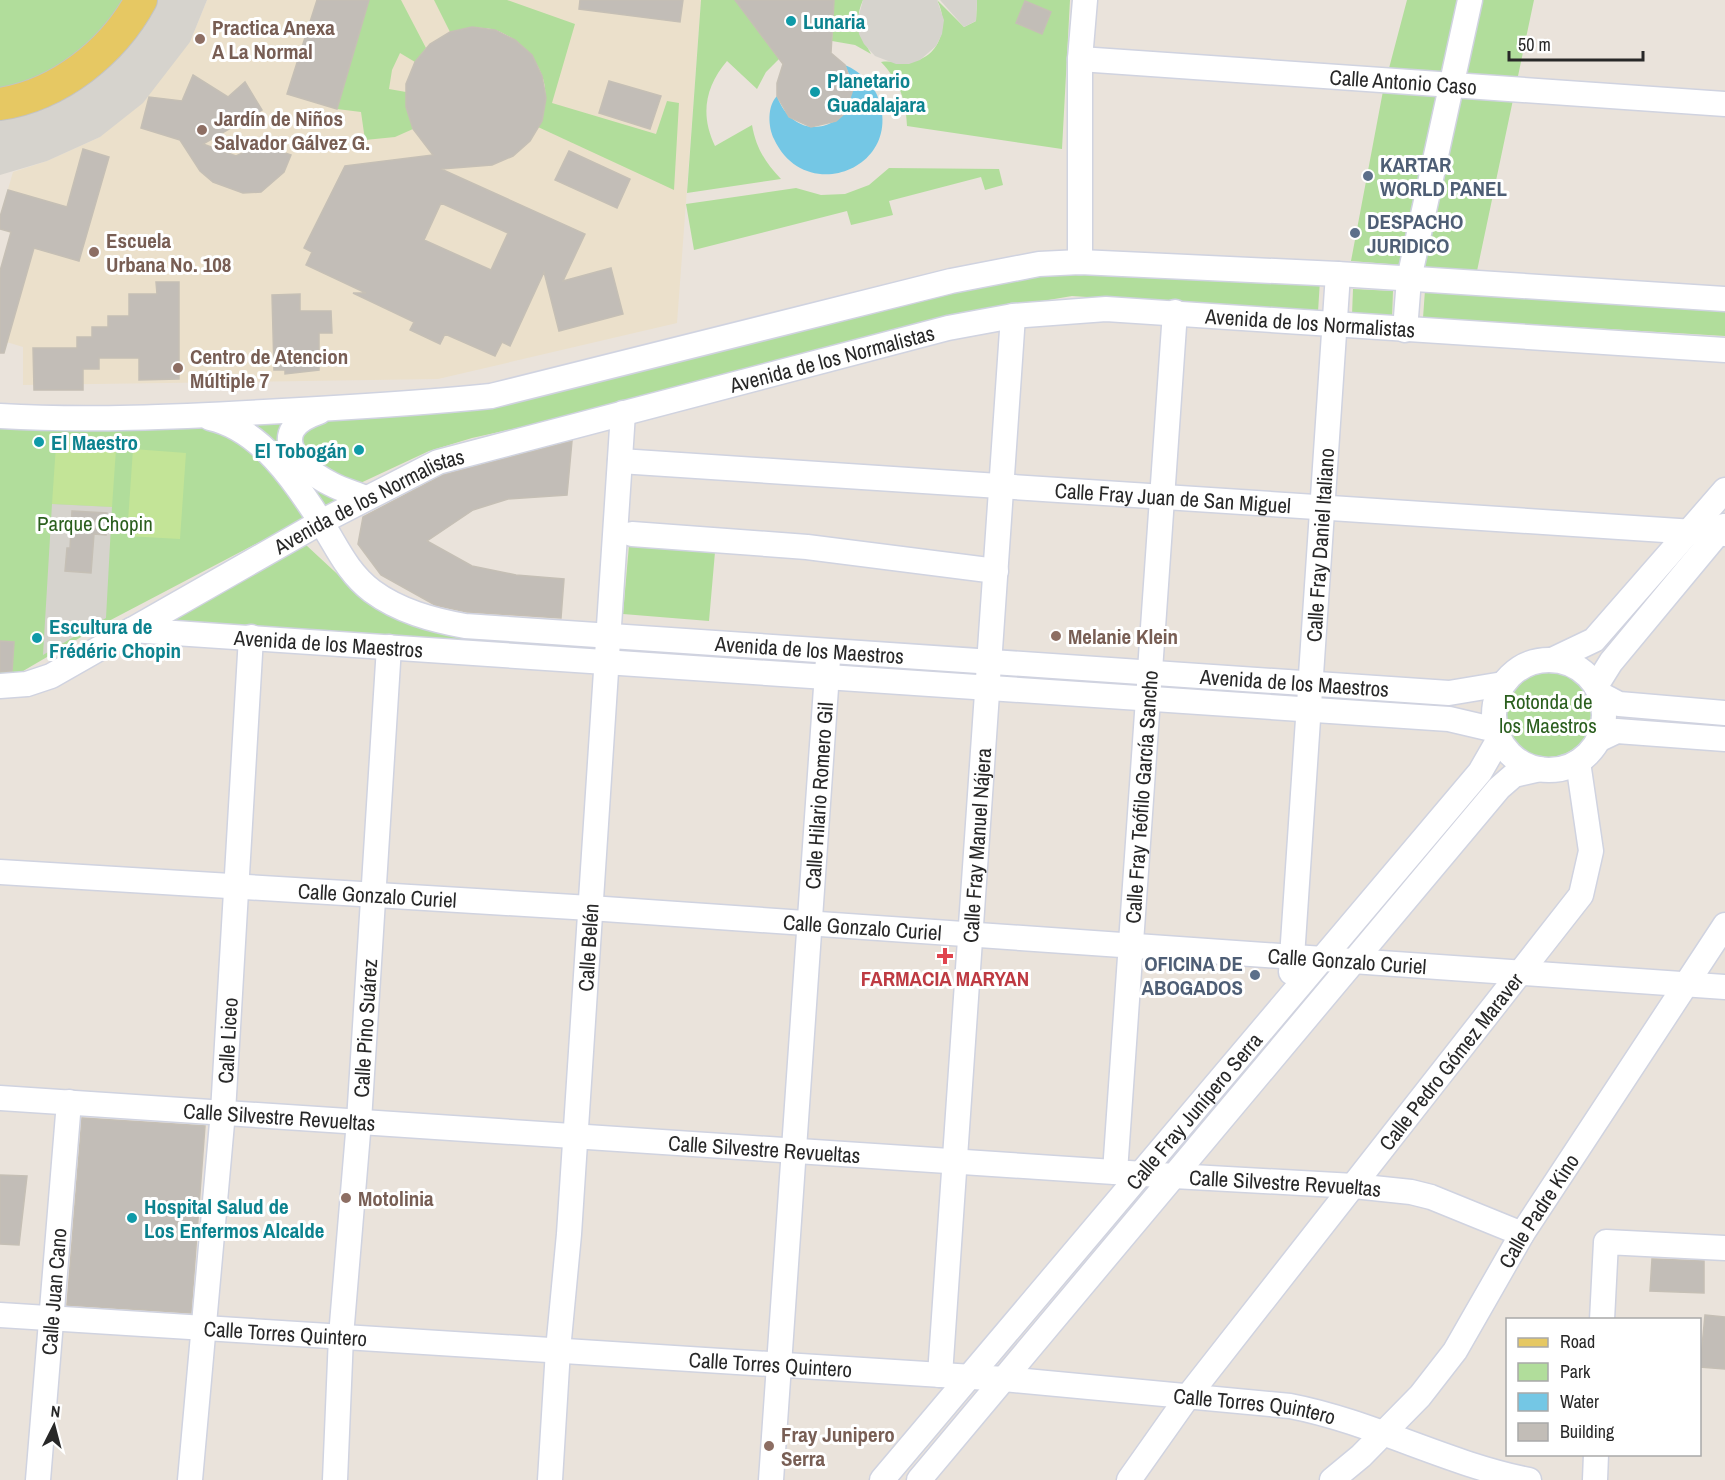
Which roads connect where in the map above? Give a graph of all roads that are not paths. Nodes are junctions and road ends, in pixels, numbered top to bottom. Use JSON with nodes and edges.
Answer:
{"nodes":[{"id":1,"x":141,"y":0,"type":"edge"},
{"id":2,"x":1085,"y":0,"type":"edge"},
{"id":3,"x":1470,"y":0,"type":"edge"},
{"id":4,"x":1080,"y":59,"type":"junction"},
{"id":5,"x":1451,"y":84,"type":"junction"},
{"id":6,"x":0,"y":104,"type":"edge"},
{"id":7,"x":1725,"y":104,"type":"edge"},
{"id":8,"x":1080,"y":262,"type":"junction"},
{"id":9,"x":1338,"y":274,"type":"junction"},
{"id":10,"x":1409,"y":279,"type":"junction"},
{"id":11,"x":1725,"y":299,"type":"edge"},
{"id":12,"x":1175,"y":312,"type":"junction"},
{"id":13,"x":1013,"y":316,"type":"junction"},
{"id":14,"x":1335,"y":324,"type":"junction"},
{"id":15,"x":1405,"y":330,"type":"junction"},
{"id":16,"x":1725,"y":350,"type":"edge"},
{"id":17,"x":327,"y":409,"type":"junction"},
{"id":18,"x":623,"y":413,"type":"junction"},
{"id":19,"x":0,"y":416,"type":"edge"},
{"id":20,"x":204,"y":417,"type":"junction"},
{"id":21,"x":620,"y":461,"type":"junction"},
{"id":22,"x":1002,"y":486,"type":"junction"},
{"id":23,"x":1725,"y":490,"type":"edge"},
{"id":24,"x":1162,"y":497,"type":"junction"},
{"id":25,"x":366,"y":498,"type":"junction"},
{"id":26,"x":1322,"y":508,"type":"junction"},
{"id":27,"x":321,"y":522,"type":"junction"},
{"id":28,"x":1722,"y":531,"type":"edge"},
{"id":29,"x":1690,"y":532,"type":"junction"},
{"id":30,"x":632,"y":534,"type":"dead end"},
{"id":31,"x":996,"y":571,"type":"junction"},
{"id":32,"x":131,"y":630,"type":"junction"},
{"id":33,"x":608,"y":636,"type":"junction"},
{"id":34,"x":251,"y":637,"type":"junction"},
{"id":35,"x":389,"y":647,"type":"junction"},
{"id":36,"x":829,"y":651,"type":"junction"},
{"id":37,"x":607,"y":660,"type":"junction"},
{"id":38,"x":1552,"y":660,"type":"junction"},
{"id":39,"x":989,"y":662,"type":"junction"},
{"id":40,"x":1149,"y":673,"type":"junction"},
{"id":41,"x":827,"y":676,"type":"junction"},
{"id":42,"x":1311,"y":683,"type":"junction"},
{"id":43,"x":1503,"y":684,"type":"junction"},
{"id":44,"x":0,"y":686,"type":"edge"},
{"id":45,"x":988,"y":687,"type":"junction"},
{"id":46,"x":1598,"y":690,"type":"junction"},
{"id":47,"x":1148,"y":698,"type":"junction"},
{"id":48,"x":1309,"y":709,"type":"junction"},
{"id":49,"x":1725,"y":712,"type":"edge"},
{"id":50,"x":1498,"y":735,"type":"junction"},
{"id":51,"x":1725,"y":739,"type":"edge"},
{"id":52,"x":1598,"y":740,"type":"junction"},
{"id":53,"x":1578,"y":762,"type":"junction"},
{"id":54,"x":1540,"y":769,"type":"junction"},
{"id":55,"x":0,"y":872,"type":"edge"},
{"id":56,"x":237,"y":886,"type":"junction"},
{"id":57,"x":375,"y":895,"type":"junction"},
{"id":58,"x":590,"y":908,"type":"junction"},
{"id":59,"x":810,"y":923,"type":"junction"},
{"id":60,"x":1725,"y":925,"type":"edge"},
{"id":61,"x":970,"y":934,"type":"junction"},
{"id":62,"x":1130,"y":945,"type":"junction"},
{"id":63,"x":1292,"y":957,"type":"junction"},
{"id":64,"x":1322,"y":959,"type":"junction"},
{"id":65,"x":1355,"y":961,"type":"junction"},
{"id":66,"x":1522,"y":973,"type":"junction"},
{"id":67,"x":1685,"y":984,"type":"junction"},
{"id":68,"x":1725,"y":987,"type":"edge"},
{"id":69,"x":1290,"y":998,"type":"junction"},
{"id":70,"x":0,"y":1098,"type":"edge"},
{"id":71,"x":69,"y":1102,"type":"junction"},
{"id":72,"x":223,"y":1112,"type":"junction"},
{"id":73,"x":359,"y":1121,"type":"junction"},
{"id":74,"x":576,"y":1135,"type":"junction"},
{"id":75,"x":794,"y":1149,"type":"junction"},
{"id":76,"x":955,"y":1161,"type":"junction"},
{"id":77,"x":1114,"y":1172,"type":"junction"},
{"id":78,"x":1140,"y":1174,"type":"junction"},
{"id":79,"x":1174,"y":1176,"type":"junction"},
{"id":80,"x":1354,"y":1186,"type":"junction"},
{"id":81,"x":1522,"y":1234,"type":"junction"},
{"id":82,"x":1725,"y":1248,"type":"edge"},
{"id":83,"x":0,"y":1315,"type":"edge"},
{"id":84,"x":49,"y":1318,"type":"junction"},
{"id":85,"x":1602,"y":1318,"type":"edge"},
{"id":86,"x":202,"y":1328,"type":"junction"},
{"id":87,"x":341,"y":1336,"type":"junction"},
{"id":88,"x":558,"y":1350,"type":"junction"},
{"id":89,"x":779,"y":1364,"type":"junction"},
{"id":90,"x":940,"y":1375,"type":"junction"},
{"id":91,"x":970,"y":1377,"type":"junction"},
{"id":92,"x":1004,"y":1379,"type":"junction"},
{"id":93,"x":1189,"y":1395,"type":"junction"},
{"id":94,"x":1384,"y":1433,"type":"junction"},
{"id":95,"x":1596,"y":1456,"type":"edge"},
{"id":96,"x":38,"y":1480,"type":"edge"},
{"id":97,"x":190,"y":1480,"type":"edge"},
{"id":98,"x":334,"y":1480,"type":"edge"},
{"id":99,"x":550,"y":1480,"type":"edge"},
{"id":100,"x":771,"y":1480,"type":"edge"},
{"id":101,"x":882,"y":1480,"type":"edge"},
{"id":102,"x":919,"y":1480,"type":"edge"},
{"id":103,"x":1130,"y":1480,"type":"edge"},
{"id":104,"x":1332,"y":1480,"type":"edge"},
{"id":105,"x":1529,"y":1480,"type":"edge"},
{"id":106,"x":1595,"y":1480,"type":"edge"}],
"edges":[{"from":1,"to":6,"type":"main road"},
{"from":2,"to":4,"type":"street"},
{"from":3,"to":5,"type":"street"},
{"from":4,"to":5,"type":"street","name":"Calle Antonio Caso"},
{"from":4,"to":8,"type":"street"},
{"from":5,"to":7,"type":"street","name":"Calle Antonio Caso"},
{"from":5,"to":10,"type":"street"},
{"from":8,"to":9,"type":"street","name":"Avenida de los Normalistas"},
{"from":8,"to":17,"type":"street","name":"Avenida de los Normalistas"},
{"from":9,"to":10,"type":"street","name":"Avenida de los Normalistas"},
{"from":9,"to":14,"type":"street","name":"Calle Fray Daniel Italiano"},
{"from":10,"to":11,"type":"street","name":"Avenida de los Normalistas"},
{"from":10,"to":15,"type":"street"},
{"from":12,"to":13,"type":"street","name":"Avenida de los Normalistas"},
{"from":12,"to":14,"type":"street","name":"Avenida de los Normalistas"},
{"from":12,"to":24,"type":"street","name":"Calle Fray Teófilo García Sancho"},
{"from":13,"to":18,"type":"street","name":"Avenida de los Normalistas"},
{"from":13,"to":22,"type":"street","name":"Calle Fray Manuel Nájera"},
{"from":14,"to":15,"type":"street","name":"Avenida de los Normalistas"},
{"from":14,"to":26,"type":"street","name":"Calle Fray Daniel Italiano"},
{"from":15,"to":16,"type":"street","name":"Avenida de los Normalistas"},
{"from":17,"to":20,"type":"street","name":"Avenida de los Normalistas"},
{"from":17,"to":25,"type":"street"},
{"from":18,"to":21,"type":"street","name":"Calle Belén"},
{"from":18,"to":25,"type":"street","name":"Avenida de los Normalistas"},
{"from":19,"to":20,"type":"street","name":"Avenida de los Normalistas"},
{"from":20,"to":27,"type":"street","name":"Avenida de los Maestros"},
{"from":21,"to":22,"type":"street","name":"Calle Fray Juan de San Miguel"},
{"from":21,"to":33,"type":"street","name":"Calle Belén"},
{"from":22,"to":24,"type":"street","name":"Calle Fray Juan de San Miguel"},
{"from":22,"to":31,"type":"street","name":"Calle Fray Manuel Nájera"},
{"from":23,"to":29,"type":"street"},
{"from":24,"to":26,"type":"street","name":"Calle Fray Juan de San Miguel"},
{"from":24,"to":40,"type":"street","name":"Calle Fray Teófilo García Sancho"},
{"from":25,"to":27,"type":"street","name":"Avenida de los Normalistas"},
{"from":26,"to":29,"type":"street","name":"Calle Fray Juan de San Miguel"},
{"from":26,"to":42,"type":"street","name":"Calle Fray Daniel Italiano"},
{"from":27,"to":32,"type":"street","name":"Avenida de los Normalistas"},
{"from":27,"to":33,"type":"street","name":"Avenida de los Maestros"},
{"from":28,"to":29,"type":"street","name":"Calle Fray Juan de San Miguel"},
{"from":28,"to":46,"type":"street"},
{"from":29,"to":38,"type":"street"},
{"from":30,"to":31,"type":"street"},
{"from":31,"to":39,"type":"street","name":"Calle Fray Manuel Nájera"},
{"from":32,"to":34,"type":"street","name":"Avenida de los Maestros"},
{"from":32,"to":44,"type":"street","name":"Avenida de los Normalistas"},
{"from":33,"to":36,"type":"street","name":"Avenida de los Maestros"},
{"from":33,"to":37,"type":"street","name":"Calle Belén"},
{"from":34,"to":35,"type":"street","name":"Avenida de los Maestros"},
{"from":34,"to":56,"type":"street","name":"Calle Liceo"},
{"from":35,"to":37,"type":"street","name":"Avenida de los Maestros"},
{"from":35,"to":57,"type":"street","name":"Calle Pino Suárez"},
{"from":36,"to":39,"type":"street","name":"Avenida de los Maestros"},
{"from":36,"to":41,"type":"street","name":"Calle Hilario Romero Gil"},
{"from":37,"to":41,"type":"street","name":"Avenida de los Maestros"},
{"from":37,"to":58,"type":"street","name":"Calle Belén"},
{"from":38,"to":43,"type":"street"},
{"from":38,"to":46,"type":"street"},
{"from":39,"to":40,"type":"street","name":"Avenida de los Maestros"},
{"from":39,"to":45,"type":"street","name":"Calle Fray Manuel Nájera"},
{"from":40,"to":42,"type":"street","name":"Avenida de los Maestros"},
{"from":40,"to":47,"type":"street","name":"Calle Fray Teófilo García Sancho"},
{"from":41,"to":45,"type":"street","name":"Avenida de los Maestros"},
{"from":41,"to":59,"type":"street","name":"Calle Hilario Romero Gil"},
{"from":42,"to":43,"type":"street","name":"Avenida de los Maestros"},
{"from":42,"to":48,"type":"street","name":"Calle Fray Daniel Italiano"},
{"from":43,"to":50,"type":"street"},
{"from":45,"to":47,"type":"street","name":"Avenida de los Maestros"},
{"from":45,"to":61,"type":"street","name":"Calle Fray Manuel Nájera"},
{"from":46,"to":49,"type":"street"},
{"from":46,"to":52,"type":"street"},
{"from":47,"to":48,"type":"street","name":"Avenida de los Maestros"},
{"from":47,"to":62,"type":"street","name":"Calle Fray Teófilo García Sancho"},
{"from":48,"to":50,"type":"street","name":"Avenida de los Maestros"},
{"from":48,"to":63,"type":"street","name":"Calle Fray Daniel Italiano"},
{"from":50,"to":54,"type":"street"},
{"from":50,"to":64,"type":"street","name":"Calle Fray Junípero Serra"},
{"from":51,"to":52,"type":"street"},
{"from":52,"to":53,"type":"street"},
{"from":53,"to":54,"type":"street"},
{"from":53,"to":66,"type":"street","name":"Calle Pedro Gómez Maraver"},
{"from":54,"to":65,"type":"street","name":"Calle Fray Junípero Serra"},
{"from":55,"to":56,"type":"street","name":"Calle Gonzalo Curiel"},
{"from":56,"to":57,"type":"street","name":"Calle Gonzalo Curiel"},
{"from":56,"to":72,"type":"street","name":"Calle Liceo"},
{"from":57,"to":58,"type":"street","name":"Calle Gonzalo Curiel"},
{"from":57,"to":73,"type":"street","name":"Calle Pino Suárez"},
{"from":58,"to":59,"type":"street","name":"Calle Gonzalo Curiel"},
{"from":58,"to":74,"type":"street","name":"Calle Belén"},
{"from":59,"to":61,"type":"street","name":"Calle Gonzalo Curiel"},
{"from":59,"to":75,"type":"street","name":"Calle Hilario Romero Gil"},
{"from":60,"to":67,"type":"street","name":"Calle Padre Kino"},
{"from":61,"to":62,"type":"street","name":"Calle Gonzalo Curiel"},
{"from":61,"to":76,"type":"street","name":"Calle Fray Manuel Nájera"},
{"from":62,"to":63,"type":"street","name":"Calle Gonzalo Curiel"},
{"from":62,"to":77,"type":"street","name":"Calle Fray Teófilo García Sancho"},
{"from":63,"to":64,"type":"street","name":"Calle Gonzalo Curiel"},
{"from":63,"to":69,"type":"street","name":"Calle Fray Daniel Italiano"},
{"from":64,"to":65,"type":"street","name":"Calle Gonzalo Curiel"},
{"from":64,"to":69,"type":"street","name":"Calle Fray Junípero Serra"},
{"from":65,"to":66,"type":"street","name":"Calle Gonzalo Curiel"},
{"from":65,"to":79,"type":"street","name":"Calle Fray Junípero Serra"},
{"from":66,"to":67,"type":"street","name":"Calle Gonzalo Curiel"},
{"from":66,"to":80,"type":"street","name":"Calle Pedro Gómez Maraver"},
{"from":67,"to":68,"type":"street","name":"Calle Gonzalo Curiel"},
{"from":67,"to":81,"type":"street","name":"Calle Padre Kino"},
{"from":69,"to":78,"type":"street","name":"Calle Fray Junípero Serra"},
{"from":70,"to":71,"type":"street","name":"Calle Silvestre Revueltas"},
{"from":71,"to":72,"type":"street","name":"Calle Silvestre Revueltas"},
{"from":71,"to":84,"type":"street","name":"Calle Juan Cano"},
{"from":72,"to":73,"type":"street","name":"Calle Silvestre Revueltas"},
{"from":72,"to":86,"type":"street","name":"Calle Liceo"},
{"from":73,"to":74,"type":"street","name":"Calle Silvestre Revueltas"},
{"from":73,"to":87,"type":"street","name":"Calle Pino Suárez"},
{"from":74,"to":75,"type":"street","name":"Calle Silvestre Revueltas"},
{"from":74,"to":88,"type":"street","name":"Calle Belén"},
{"from":75,"to":76,"type":"street","name":"Calle Silvestre Revueltas"},
{"from":75,"to":89,"type":"street","name":"Calle Hilario Romero Gil"},
{"from":76,"to":77,"type":"street","name":"Calle Silvestre Revueltas"},
{"from":76,"to":90,"type":"street","name":"Calle Fray Manuel Nájera"},
{"from":77,"to":78,"type":"street","name":"Calle Silvestre Revueltas"},
{"from":78,"to":79,"type":"street","name":"Calle Silvestre Revueltas"},
{"from":78,"to":91,"type":"street","name":"Calle Fray Junípero Serra"},
{"from":79,"to":80,"type":"street","name":"Calle Silvestre Revueltas"},
{"from":79,"to":92,"type":"street","name":"Calle Fray Junípero Serra"},
{"from":80,"to":81,"type":"street","name":"Calle Silvestre Revueltas"},
{"from":80,"to":93,"type":"street","name":"Calle Pedro Gómez Maraver"},
{"from":81,"to":94,"type":"street","name":"Calle Padre Kino"},
{"from":82,"to":85,"type":"street"},
{"from":83,"to":84,"type":"street","name":"Calle Torres Quintero"},
{"from":84,"to":86,"type":"street","name":"Calle Torres Quintero"},
{"from":84,"to":96,"type":"street","name":"Calle Juan Cano"},
{"from":86,"to":87,"type":"street","name":"Calle Torres Quintero"},
{"from":86,"to":97,"type":"street","name":"Calle Liceo"},
{"from":87,"to":88,"type":"street","name":"Calle Torres Quintero"},
{"from":87,"to":98,"type":"street","name":"Calle Pino Suárez"},
{"from":88,"to":89,"type":"street","name":"Calle Torres Quintero"},
{"from":88,"to":99,"type":"street","name":"Calle Belén"},
{"from":89,"to":90,"type":"street","name":"Calle Torres Quintero"},
{"from":89,"to":100,"type":"street","name":"Calle Hilario Romero Gil"},
{"from":90,"to":91,"type":"street","name":"Calle Torres Quintero"},
{"from":91,"to":92,"type":"street","name":"Calle Torres Quintero"},
{"from":91,"to":101,"type":"street","name":"Calle Fray Junípero Serra"},
{"from":92,"to":93,"type":"street","name":"Calle Torres Quintero"},
{"from":92,"to":102,"type":"street","name":"Calle Fray Junípero Serra"},
{"from":93,"to":94,"type":"street","name":"Calle Torres Quintero"},
{"from":93,"to":103,"type":"street","name":"Calle Pedro Gómez Maraver"},
{"from":94,"to":104,"type":"street","name":"Calle Padre Kino"},
{"from":94,"to":105,"type":"street","name":"Calle Torres Quintero"},
{"from":95,"to":106,"type":"street"}]}
